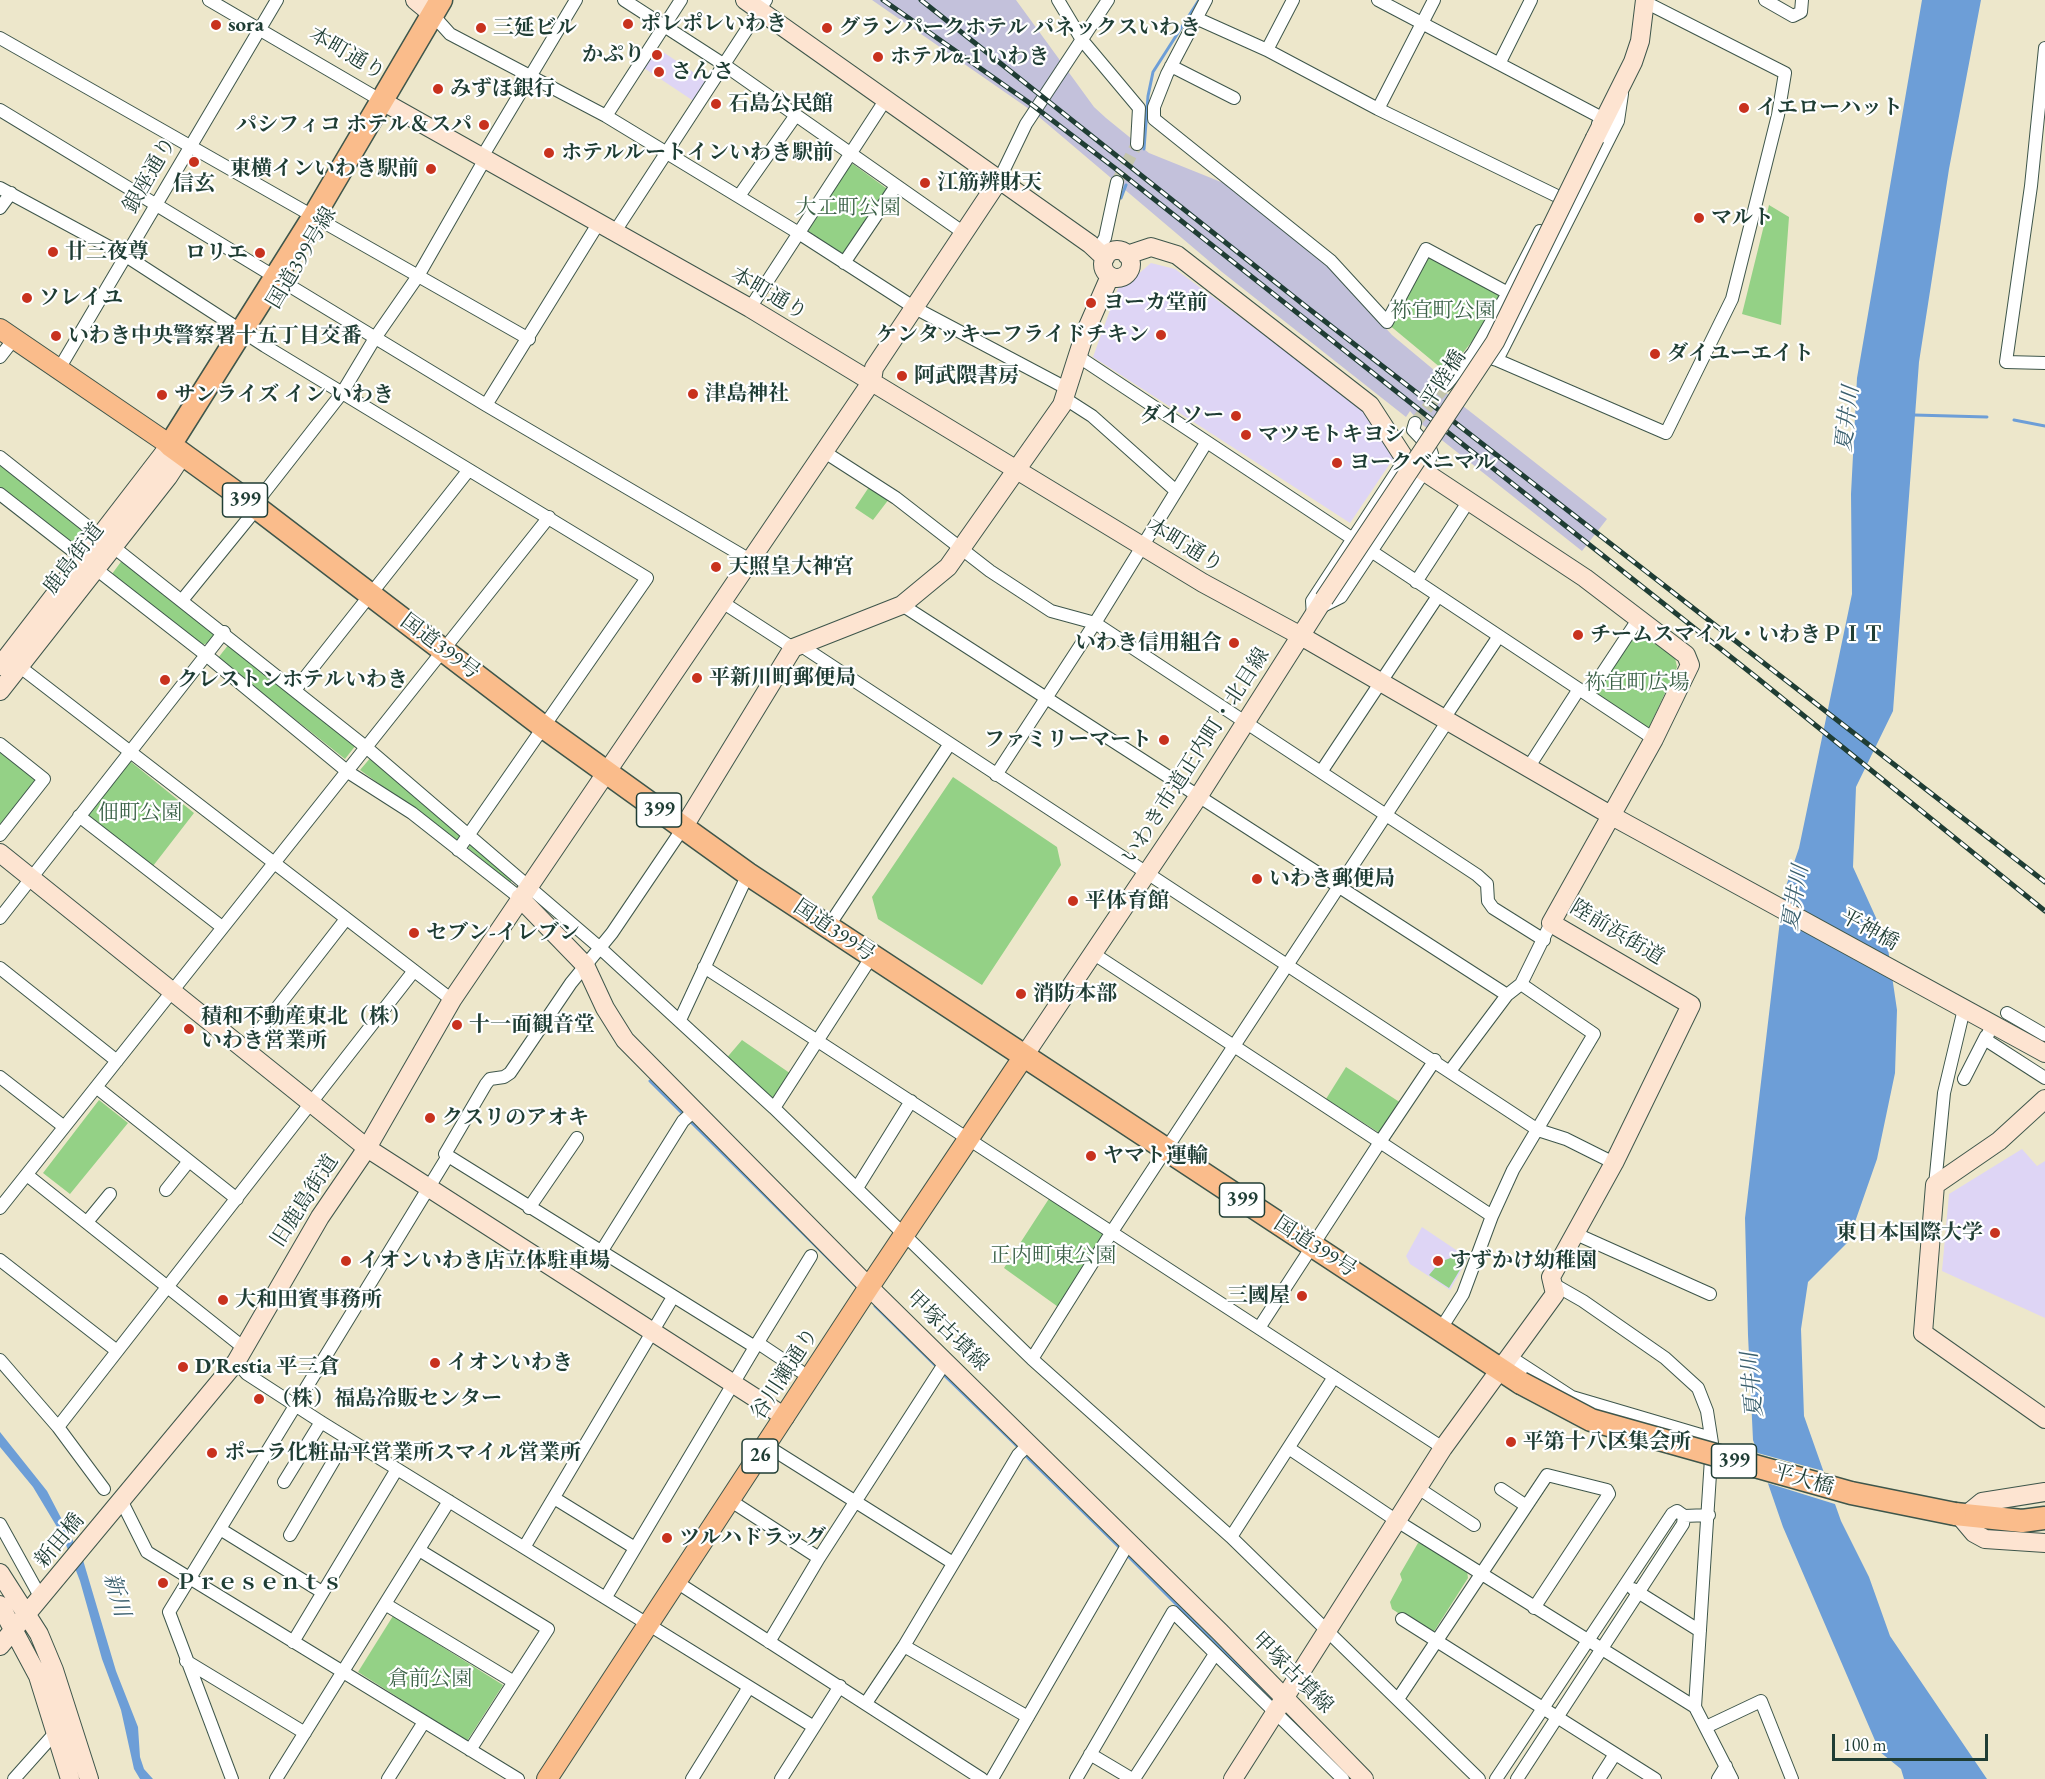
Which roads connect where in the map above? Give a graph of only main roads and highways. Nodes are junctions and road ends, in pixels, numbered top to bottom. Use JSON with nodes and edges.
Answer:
{"nodes":[{"id":1,"x":458,"y":0,"type":"edge"},
{"id":2,"x":433,"y":10,"type":"edge"},
{"id":3,"x":7,"y":334,"type":"edge"},
{"id":4,"x":177,"y":450,"type":"junction"},
{"id":5,"x":1024,"y":1056,"type":"junction"},
{"id":6,"x":1521,"y":1383,"type":"joint"},
{"id":7,"x":2045,"y":1518,"type":"edge"},
{"id":8,"x":547,"y":1779,"type":"edge"}],
"edges":[{"from":1,"to":2,"type":"highway","name":"国道399号線"},
{"from":2,"to":4,"type":"highway","name":"国道399号線"},
{"from":3,"to":4,"type":"main road"},
{"from":4,"to":5,"type":"highway","name":"国道399号","number":"399"},
{"from":5,"to":6,"type":"highway","name":"国道399号","number":"399"},
{"from":5,"to":8,"type":"main road","name":"谷川瀬通り","number":"26"},
{"from":6,"to":7,"type":"highway","name":"平大橋","number":"399","bridge":true}]}
